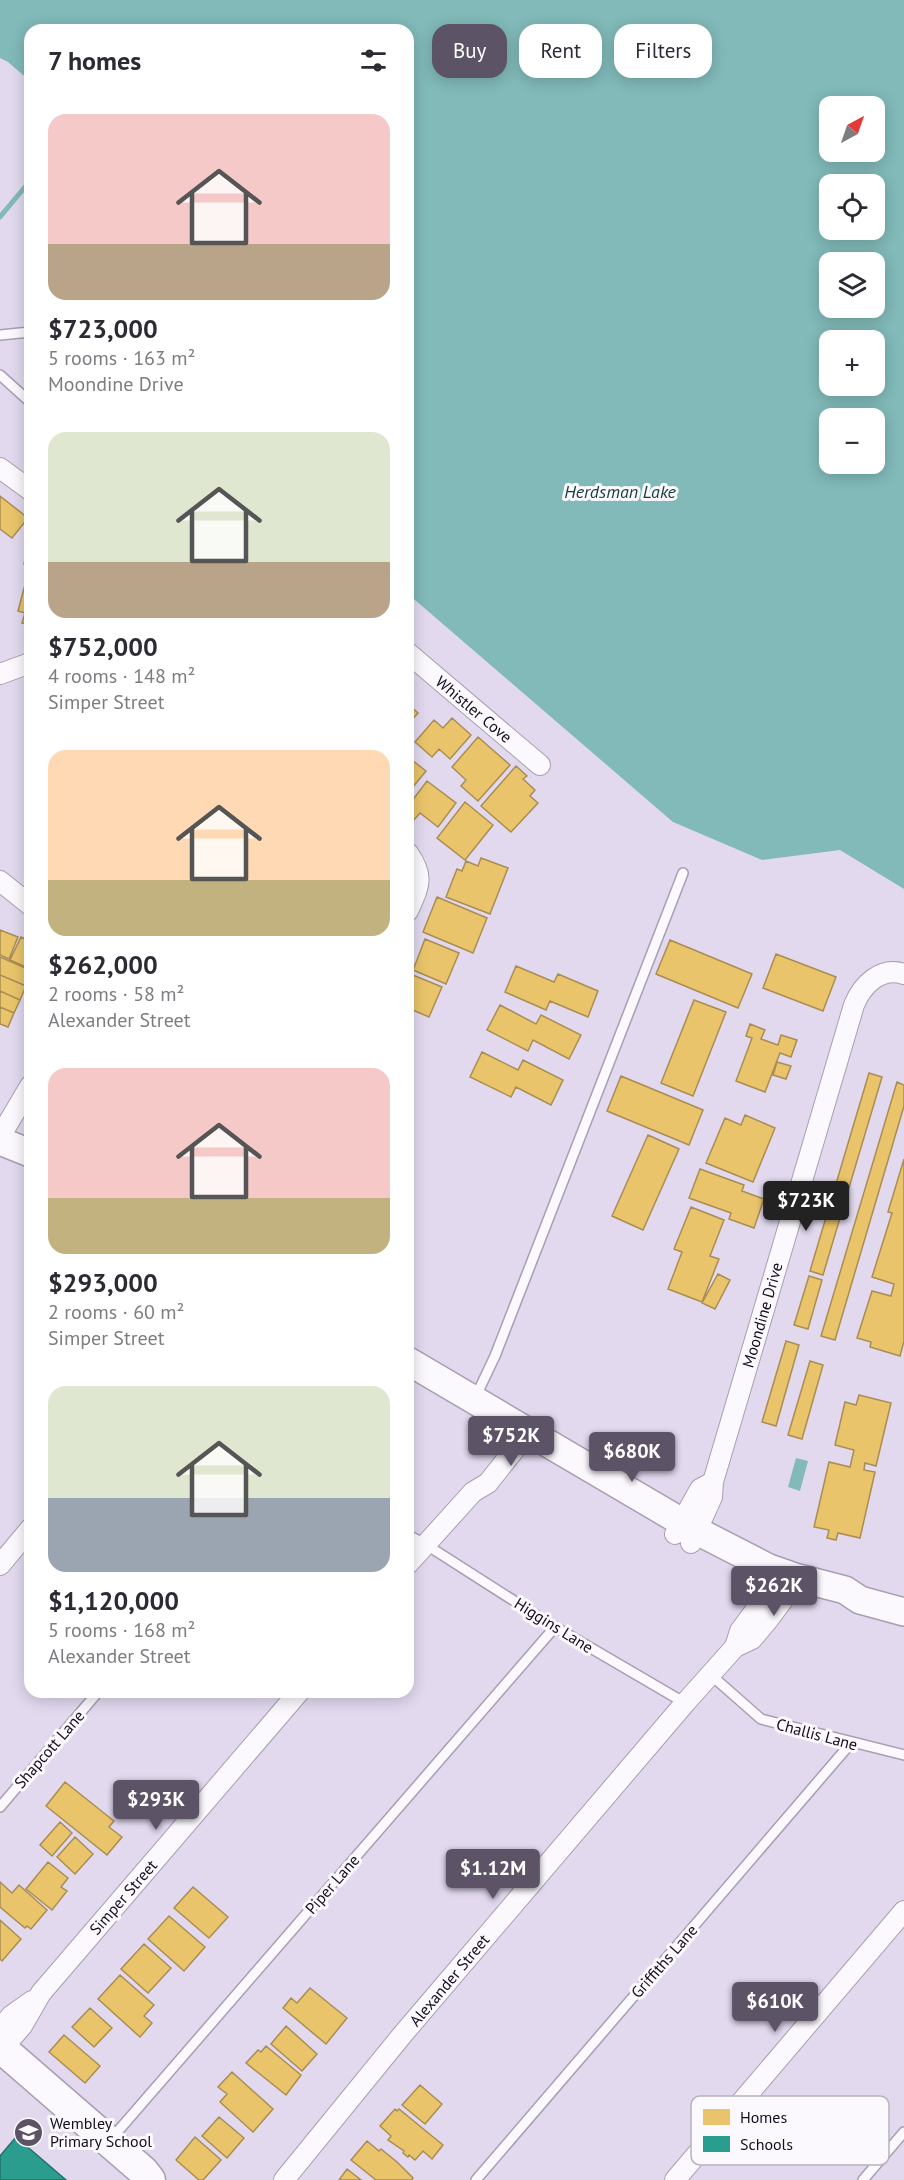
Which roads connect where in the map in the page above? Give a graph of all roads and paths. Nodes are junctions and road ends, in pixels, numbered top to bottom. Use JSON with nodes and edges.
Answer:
{"nodes":[{"id":1,"x":24,"y":333,"type":"edge"},
{"id":2,"x":0,"y":335,"type":"edge"},
{"id":3,"x":0,"y":375,"type":"edge"},
{"id":4,"x":24,"y":397,"type":"edge"},
{"id":5,"x":0,"y":468,"type":"edge"},
{"id":6,"x":24,"y":486,"type":"edge"},
{"id":7,"x":414,"y":658,"type":"edge"},
{"id":8,"x":24,"y":665,"type":"edge"},
{"id":9,"x":0,"y":674,"type":"edge"},
{"id":10,"x":540,"y":765,"type":"dead end"},
{"id":11,"x":414,"y":863,"type":"edge"},
{"id":12,"x":683,"y":873,"type":"dead end"},
{"id":13,"x":0,"y":881,"type":"edge"},
{"id":14,"x":414,"y":896,"type":"edge"},
{"id":15,"x":24,"y":900,"type":"edge"},
{"id":16,"x":904,"y":974,"type":"edge"},
{"id":17,"x":24,"y":1097,"type":"edge"},
{"id":18,"x":0,"y":1139,"type":"edge"},
{"id":19,"x":24,"y":1150,"type":"edge"},
{"id":20,"x":414,"y":1365,"type":"edge"},
{"id":21,"x":414,"y":1381,"type":"edge"},
{"id":22,"x":474,"y":1400,"type":"junction"},
{"id":23,"x":519,"y":1435,"type":"junction"},
{"id":24,"x":686,"y":1533,"type":"junction"},
{"id":25,"x":24,"y":1536,"type":"edge"},
{"id":26,"x":417,"y":1540,"type":"edge"},
{"id":27,"x":0,"y":1564,"type":"edge"},
{"id":28,"x":784,"y":1582,"type":"junction"},
{"id":29,"x":904,"y":1612,"type":"edge"},
{"id":30,"x":555,"y":1627,"type":"junction"},
{"id":31,"x":711,"y":1674,"type":"junction"},
{"id":32,"x":93,"y":1698,"type":"edge"},
{"id":33,"x":294,"y":1698,"type":"edge"},
{"id":34,"x":685,"y":1703,"type":"junction"},
{"id":35,"x":851,"y":1743,"type":"junction"},
{"id":36,"x":904,"y":1755,"type":"edge"},
{"id":37,"x":0,"y":1807,"type":"edge"},
{"id":38,"x":904,"y":1911,"type":"edge"},
{"id":39,"x":0,"y":2044,"type":"edge"},
{"id":40,"x":747,"y":2096,"type":"edge"},
{"id":41,"x":904,"y":2132,"type":"edge"},
{"id":42,"x":109,"y":2141,"type":"junction"},
{"id":43,"x":889,"y":2150,"type":"edge"},
{"id":44,"x":691,"y":2161,"type":"edge"},
{"id":45,"x":876,"y":2165,"type":"edge"},
{"id":46,"x":151,"y":2177,"type":"edge"},
{"id":47,"x":284,"y":2180,"type":"edge"},
{"id":48,"x":476,"y":2180,"type":"edge"},
{"id":49,"x":675,"y":2180,"type":"edge"},
{"id":50,"x":863,"y":2180,"type":"edge"}],
"edges":[{"from":1,"to":2,"type":"lane"},
{"from":3,"to":4,"type":"lane"},
{"from":5,"to":6,"type":"street"},
{"from":7,"to":10,"type":"street","name":"Whistler Cove"},
{"from":8,"to":9,"type":"street"},
{"from":11,"to":14,"type":"street"},
{"from":12,"to":22,"type":"lane"},
{"from":13,"to":15,"type":"street"},
{"from":16,"to":24,"type":"street","name":"Moondine Drive"},
{"from":17,"to":18,"type":"street"},
{"from":18,"to":19,"type":"main road"},
{"from":20,"to":22,"type":"main road"},
{"from":21,"to":23,"type":"main road"},
{"from":22,"to":23,"type":"main road"},
{"from":23,"to":24,"type":"main road"},
{"from":23,"to":26,"type":"street"},
{"from":24,"to":28,"type":"main road"},
{"from":25,"to":27,"type":"street"},
{"from":26,"to":30,"type":"lane","name":"Higgins Lane"},
{"from":28,"to":29,"type":"main road"},
{"from":28,"to":31,"type":"street","name":"Alexander Street"},
{"from":30,"to":34,"type":"lane","name":"Higgins Lane"},
{"from":30,"to":42,"type":"lane","name":"Piper Lane"},
{"from":31,"to":34,"type":"street","name":"Alexander Street"},
{"from":31,"to":35,"type":"lane","name":"Challis Lane"},
{"from":32,"to":37,"type":"lane","name":"Shapcott Lane"},
{"from":33,"to":39,"type":"street","name":"Simper Street"},
{"from":34,"to":47,"type":"street","name":"Alexander Street"},
{"from":35,"to":36,"type":"lane","name":"Challis Lane"},
{"from":35,"to":48,"type":"lane","name":"Griffiths Lane"},
{"from":38,"to":40,"type":"street"},
{"from":39,"to":42,"type":"main road"},
{"from":41,"to":43,"type":"lane"},
{"from":42,"to":46,"type":"main road"},
{"from":44,"to":49,"type":"street"},
{"from":45,"to":50,"type":"lane"}]}
